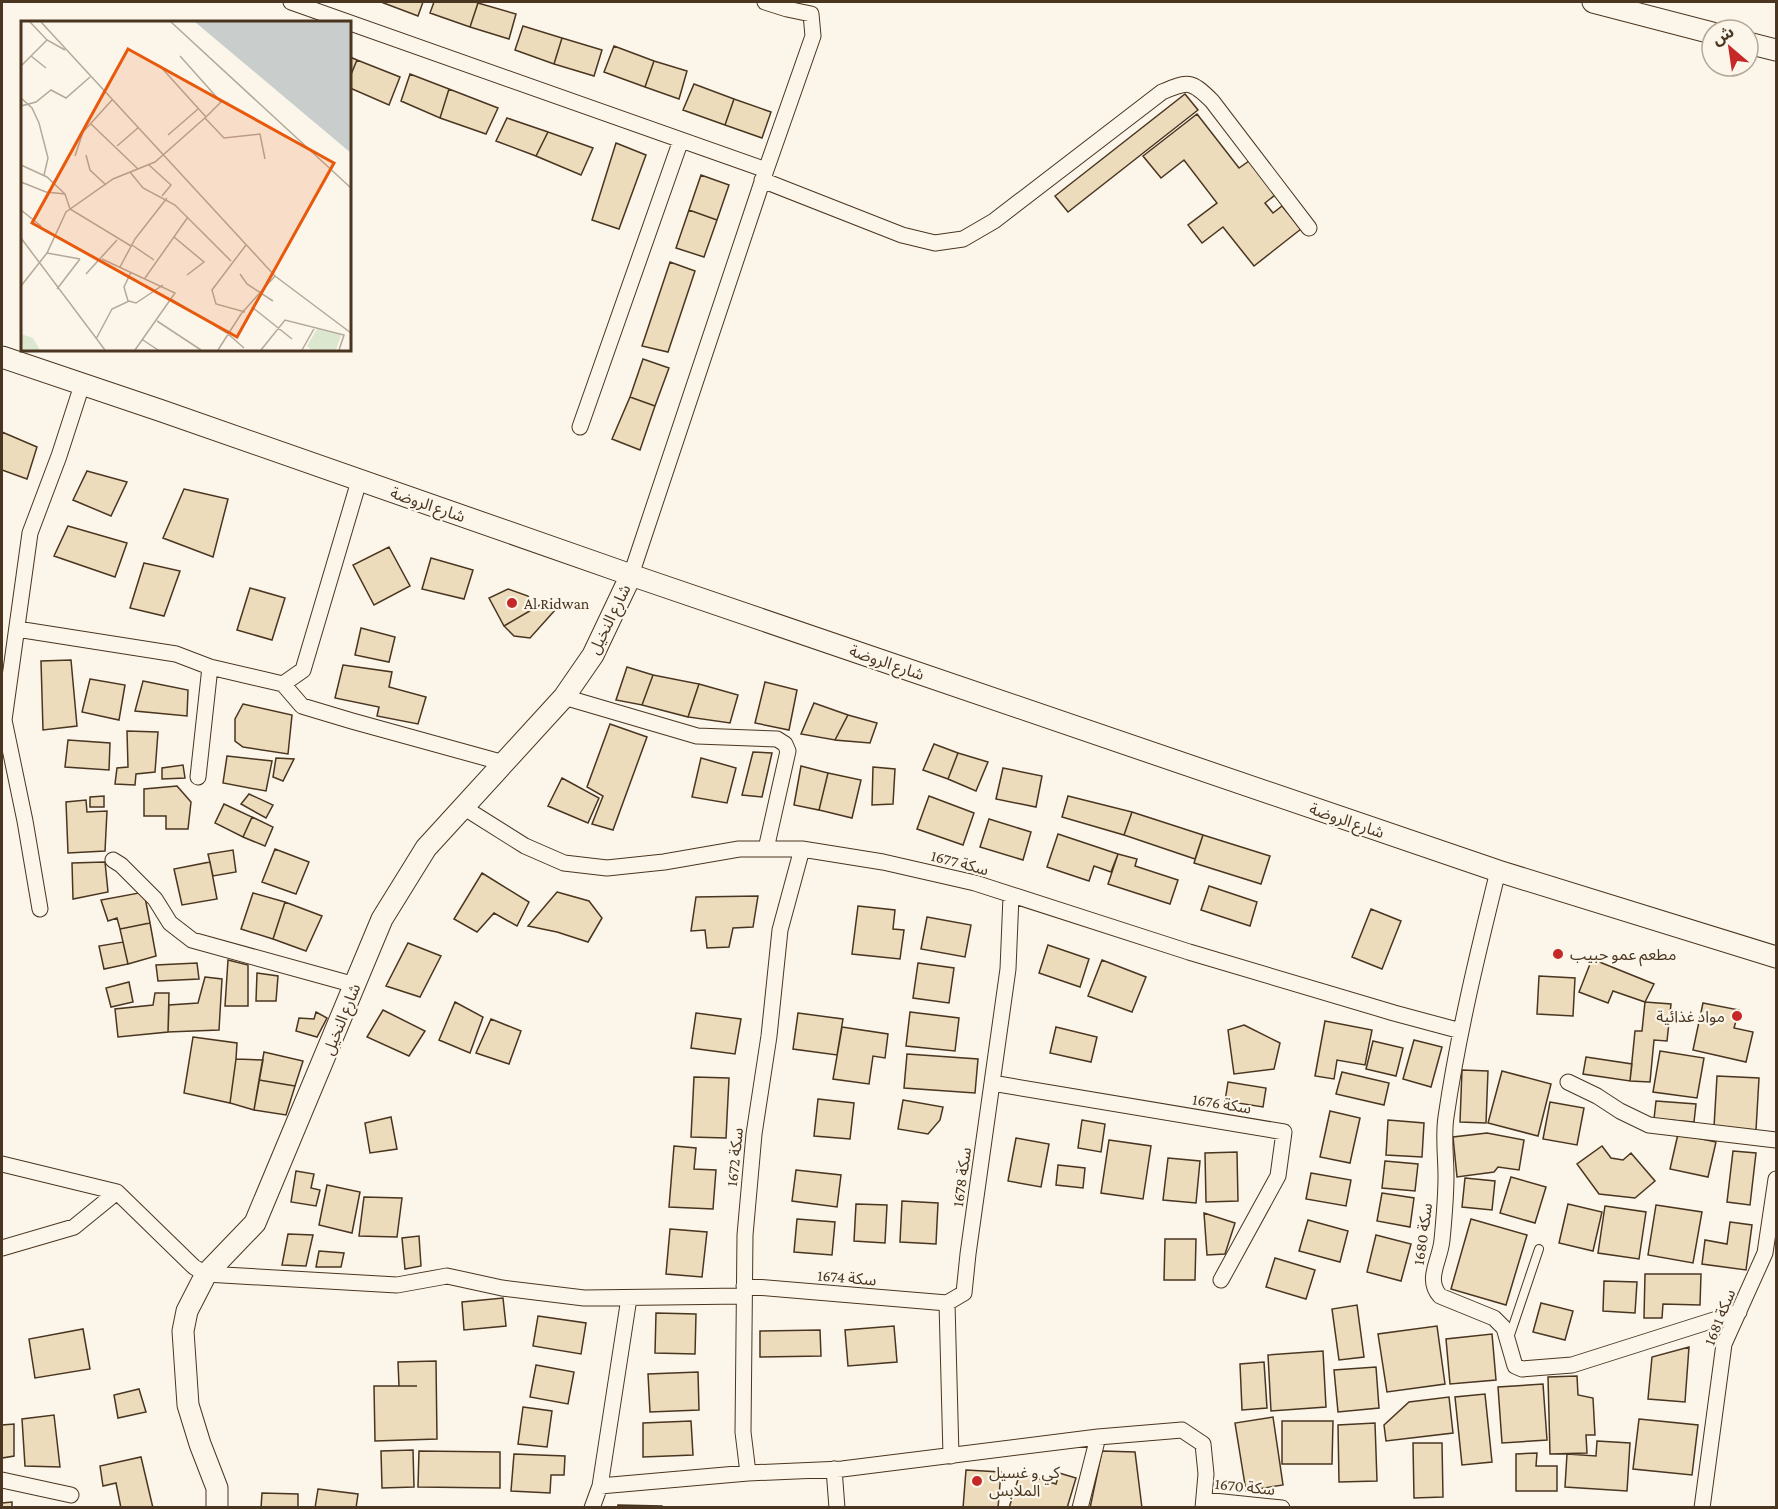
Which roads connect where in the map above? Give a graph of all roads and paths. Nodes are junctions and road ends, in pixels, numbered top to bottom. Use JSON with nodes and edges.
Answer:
{"nodes":[{"id":1,"x":291,"y":2,"type":"edge"},
{"id":2,"x":765,"y":2,"type":"edge"},
{"id":3,"x":1593,"y":2,"type":"edge"},
{"id":4,"x":345,"y":21,"type":"edge"},
{"id":5,"x":351,"y":23,"type":"edge"},
{"id":6,"x":1700,"y":30,"type":"edge"},
{"id":7,"x":1760,"y":46,"type":"edge"},
{"id":8,"x":1776,"y":50,"type":"edge"},
{"id":9,"x":681,"y":140,"type":"junction"},
{"id":10,"x":764,"y":175,"type":"junction"},
{"id":11,"x":1309,"y":228,"type":"dead end"},
{"id":12,"x":2,"y":357,"type":"edge"},
{"id":13,"x":82,"y":385,"type":"junction"},
{"id":14,"x":580,"y":427,"type":"dead end"},
{"id":15,"x":359,"y":481,"type":"junction"},
{"id":16,"x":631,"y":575,"type":"junction"},
{"id":17,"x":17,"y":629,"type":"junction"},
{"id":18,"x":210,"y":667,"type":"junction"},
{"id":19,"x":284,"y":684,"type":"junction"},
{"id":20,"x":564,"y":697,"type":"junction"},
{"id":21,"x":504,"y":763,"type":"junction"},
{"id":22,"x":198,"y":777,"type":"dead end"},
{"id":23,"x":464,"y":807,"type":"junction"},
{"id":24,"x":766,"y":849,"type":"junction"},
{"id":25,"x":802,"y":849,"type":"junction"},
{"id":26,"x":113,"y":860,"type":"dead end"},
{"id":27,"x":1498,"y":871,"type":"junction"},
{"id":28,"x":1011,"y":896,"type":"junction"},
{"id":29,"x":40,"y":909,"type":"dead end"},
{"id":30,"x":1776,"y":957,"type":"edge"},
{"id":31,"x":355,"y":985,"type":"junction"},
{"id":32,"x":1461,"y":1031,"type":"junction"},
{"id":33,"x":1568,"y":1082,"type":"dead end"},
{"id":34,"x":992,"y":1083,"type":"junction"},
{"id":35,"x":1776,"y":1140,"type":"edge"},
{"id":36,"x":2,"y":1164,"type":"edge"},
{"id":37,"x":1776,"y":1179,"type":"edge"},
{"id":38,"x":117,"y":1192,"type":"junction"},
{"id":39,"x":2,"y":1248,"type":"edge"},
{"id":40,"x":1539,"y":1249,"type":"dead end"},
{"id":41,"x":1771,"y":1255,"type":"edge"},
{"id":42,"x":206,"y":1274,"type":"junction"},
{"id":43,"x":1221,"y":1280,"type":"dead end"},
{"id":44,"x":743,"y":1291,"type":"junction"},
{"id":45,"x":629,"y":1298,"type":"junction"},
{"id":46,"x":947,"y":1303,"type":"junction"},
{"id":47,"x":1739,"y":1312,"type":"junction"},
{"id":48,"x":1508,"y":1342,"type":"junction"},
{"id":49,"x":1098,"y":1437,"type":"junction"},
{"id":50,"x":951,"y":1456,"type":"junction"},
{"id":51,"x":834,"y":1469,"type":"junction"},
{"id":52,"x":748,"y":1473,"type":"junction"},
{"id":53,"x":2,"y":1480,"type":"edge"},
{"id":54,"x":600,"y":1485,"type":"junction"},
{"id":55,"x":71,"y":1495,"type":"dead end"},
{"id":56,"x":1203,"y":1504,"type":"edge"},
{"id":57,"x":217,"y":1508,"type":"edge"},
{"id":58,"x":592,"y":1508,"type":"edge"},
{"id":59,"x":837,"y":1508,"type":"edge"},
{"id":60,"x":1080,"y":1508,"type":"edge"},
{"id":61,"x":1282,"y":1508,"type":"edge"},
{"id":62,"x":1702,"y":1508,"type":"edge"}],
"edges":[{"from":1,"to":4,"type":"street"},
{"from":2,"to":10,"type":"street"},
{"from":3,"to":6,"type":"main road"},
{"from":5,"to":9,"type":"street"},
{"from":7,"to":8,"type":"main road"},
{"from":9,"to":10,"type":"street"},
{"from":9,"to":14,"type":"street"},
{"from":10,"to":11,"type":"street"},
{"from":10,"to":16,"type":"street"},
{"from":12,"to":13,"type":"main road","name":"شارع الروضة"},
{"from":13,"to":15,"type":"main road","name":"شارع الروضة"},
{"from":13,"to":17,"type":"street"},
{"from":15,"to":16,"type":"main road","name":"شارع الروضة"},
{"from":15,"to":19,"type":"street"},
{"from":16,"to":20,"type":"main road","name":"شارع النخيل"},
{"from":16,"to":27,"type":"main road","name":"شارع الروضة"},
{"from":17,"to":18,"type":"street"},
{"from":17,"to":29,"type":"street"},
{"from":18,"to":19,"type":"street"},
{"from":18,"to":22,"type":"street"},
{"from":19,"to":21,"type":"street"},
{"from":20,"to":21,"type":"main road","name":"شارع النخيل"},
{"from":20,"to":24,"type":"street"},
{"from":21,"to":23,"type":"main road","name":"شارع النخيل"},
{"from":23,"to":24,"type":"street","name":"سكة 1677"},
{"from":23,"to":31,"type":"main road","name":"شارع النخيل"},
{"from":24,"to":25,"type":"street","name":"سكة 1677"},
{"from":25,"to":28,"type":"street","name":"سكة 1677"},
{"from":25,"to":44,"type":"street","name":"سكة 1672"},
{"from":26,"to":31,"type":"street"},
{"from":27,"to":30,"type":"main road","name":"شارع الروضة"},
{"from":27,"to":32,"type":"street","name":"سكة 1680"},
{"from":28,"to":32,"type":"street","name":"سكة 1677"},
{"from":28,"to":34,"type":"street","name":"سكة 1678"},
{"from":31,"to":42,"type":"main road","name":"شارع النخيل"},
{"from":32,"to":48,"type":"street","name":"سكة 1680"},
{"from":33,"to":35,"type":"street"},
{"from":34,"to":43,"type":"street","name":"سكة 1676"},
{"from":34,"to":46,"type":"street","name":"سكة 1678"},
{"from":36,"to":38,"type":"street"},
{"from":37,"to":41,"type":"street","name":"سكة 1681"},
{"from":38,"to":39,"type":"street"},
{"from":38,"to":42,"type":"street"},
{"from":40,"to":48,"type":"lane"},
{"from":41,"to":47,"type":"street","name":"سكة 1681"},
{"from":42,"to":45,"type":"street","name":"سكة 1674"},
{"from":42,"to":57,"type":"main road","name":"شارع النخيل"},
{"from":44,"to":45,"type":"street","name":"سكة 1674"},
{"from":44,"to":46,"type":"street","name":"سكة 1674"},
{"from":44,"to":52,"type":"street","name":"سكة 1672"},
{"from":45,"to":54,"type":"street"},
{"from":46,"to":50,"type":"street"},
{"from":47,"to":48,"type":"street","name":"سكة 1680"},
{"from":47,"to":62,"type":"street","name":"سكة 1681"},
{"from":49,"to":50,"type":"street"},
{"from":49,"to":56,"type":"street"},
{"from":49,"to":60,"type":"street"},
{"from":50,"to":51,"type":"street"},
{"from":51,"to":52,"type":"street"},
{"from":51,"to":59,"type":"street"},
{"from":52,"to":54,"type":"street"},
{"from":53,"to":55,"type":"street"},
{"from":54,"to":58,"type":"street"},
{"from":56,"to":61,"type":"street","name":"سكة 1670"}]}
